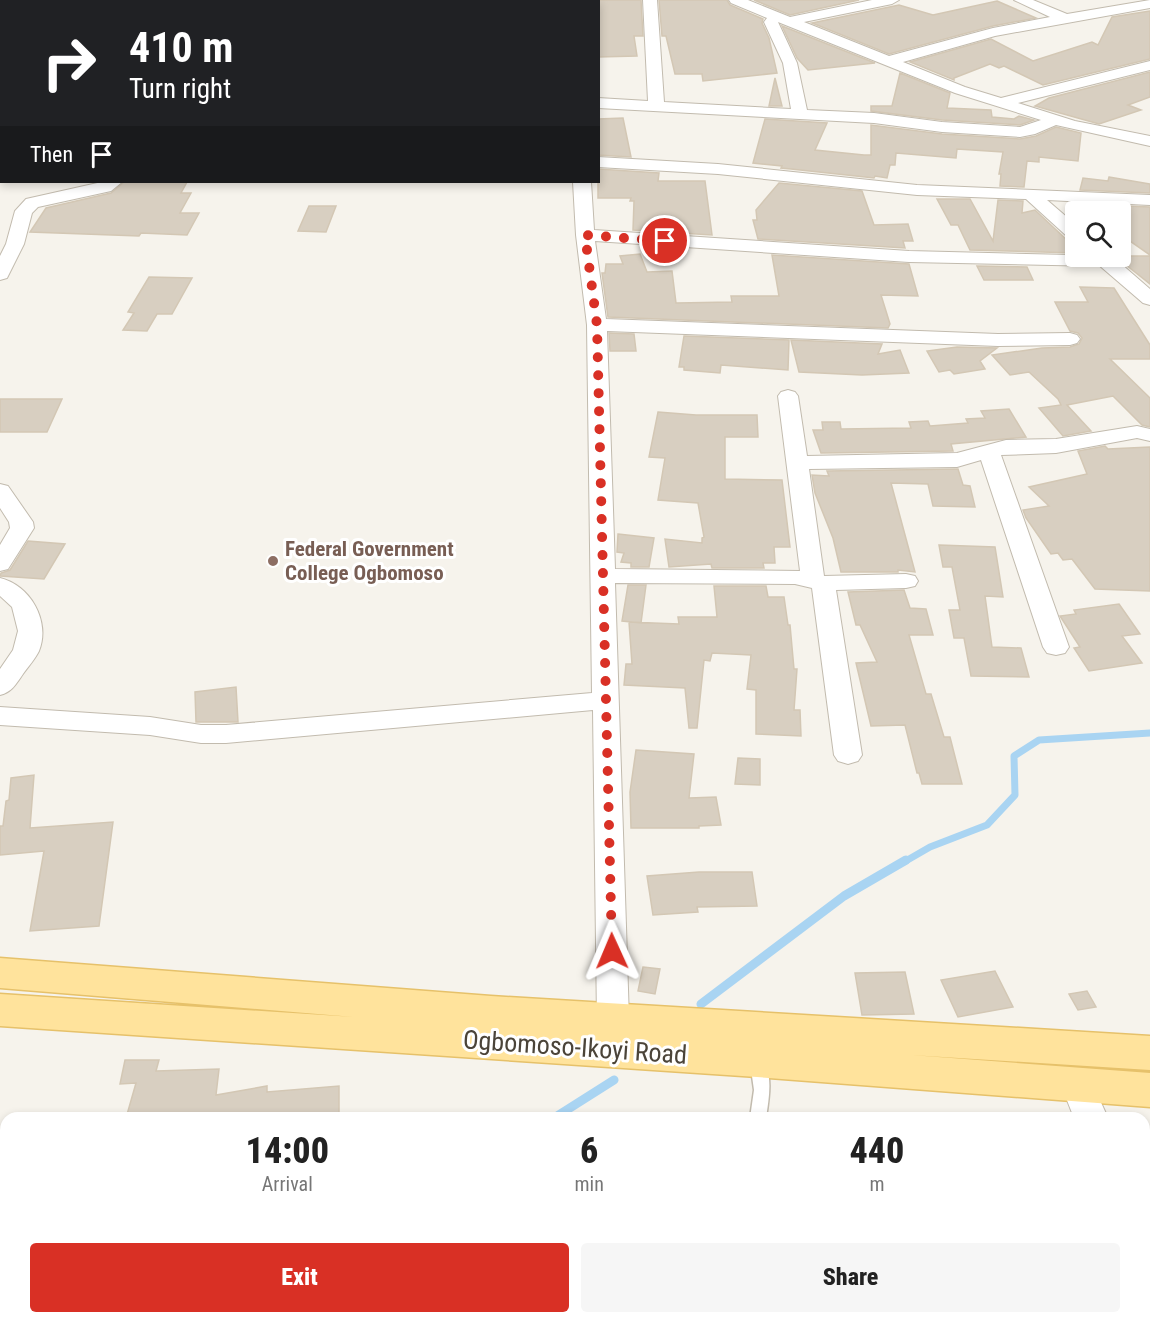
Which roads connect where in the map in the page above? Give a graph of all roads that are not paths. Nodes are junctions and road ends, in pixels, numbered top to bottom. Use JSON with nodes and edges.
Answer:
{"nodes":[{"id":1,"x":650,"y":0,"type":"edge"},
{"id":2,"x":736,"y":0,"type":"edge"},
{"id":3,"x":892,"y":0,"type":"edge"},
{"id":4,"x":1021,"y":0,"type":"edge"},
{"id":5,"x":1150,"y":4,"type":"edge"},
{"id":6,"x":1066,"y":18,"type":"junction"},
{"id":7,"x":782,"y":19,"type":"junction"},
{"id":8,"x":888,"y":61,"type":"junction"},
{"id":9,"x":1150,"y":65,"type":"edge"},
{"id":10,"x":600,"y":103,"type":"edge"},
{"id":11,"x":999,"y":103,"type":"junction"},
{"id":12,"x":656,"y":105,"type":"junction"},
{"id":13,"x":800,"y":114,"type":"junction"},
{"id":14,"x":1055,"y":120,"type":"junction"},
{"id":15,"x":1146,"y":138,"type":"edge"},
{"id":16,"x":600,"y":162,"type":"edge"},
{"id":17,"x":111,"y":183,"type":"edge"},
{"id":18,"x":582,"y":183,"type":"edge"},
{"id":19,"x":1030,"y":194,"type":"junction"},
{"id":20,"x":1150,"y":200,"type":"edge"},
{"id":21,"x":1065,"y":225,"type":"edge"},
{"id":22,"x":585,"y":235,"type":"junction"},
{"id":23,"x":8,"y":244,"type":"edge"},
{"id":24,"x":1065,"y":260,"type":"edge"},
{"id":25,"x":1113,"y":267,"type":"edge"},
{"id":26,"x":0,"y":274,"type":"edge"},
{"id":27,"x":1150,"y":298,"type":"edge"},
{"id":28,"x":597,"y":325,"type":"junction"},
{"id":29,"x":1070,"y":339,"type":"dead end"},
{"id":30,"x":788,"y":396,"type":"dead end"},
{"id":31,"x":1150,"y":435,"type":"edge"},
{"id":32,"x":989,"y":453,"type":"junction"},
{"id":33,"x":797,"y":463,"type":"junction"},
{"id":34,"x":0,"y":491,"type":"edge"},
{"id":35,"x":0,"y":564,"type":"edge"},
{"id":36,"x":604,"y":576,"type":"junction"},
{"id":37,"x":906,"y":581,"type":"dead end"},
{"id":38,"x":818,"y":582,"type":"junction"},
{"id":39,"x":0,"y":585,"type":"edge"},
{"id":40,"x":1056,"y":647,"type":"dead end"},
{"id":41,"x":0,"y":687,"type":"edge"},
{"id":42,"x":606,"y":700,"type":"junction"},
{"id":43,"x":0,"y":716,"type":"edge"},
{"id":44,"x":848,"y":755,"type":"dead end"},
{"id":45,"x":0,"y":974,"type":"edge"},
{"id":46,"x":0,"y":1010,"type":"edge"},
{"id":47,"x":613,"y":1020,"type":"junction"},
{"id":48,"x":1150,"y":1053,"type":"edge"},
{"id":49,"x":757,"y":1060,"type":"junction"},
{"id":50,"x":1150,"y":1090,"type":"edge"},
{"id":51,"x":1084,"y":1101,"type":"edge"},
{"id":52,"x":759,"y":1112,"type":"edge"}],
"edges":[{"from":1,"to":12,"type":"street"},
{"from":2,"to":7,"type":"street"},
{"from":3,"to":7,"type":"street"},
{"from":4,"to":6,"type":"street"},
{"from":5,"to":6,"type":"street"},
{"from":6,"to":8,"type":"street"},
{"from":7,"to":8,"type":"street"},
{"from":7,"to":13,"type":"street"},
{"from":8,"to":11,"type":"street"},
{"from":9,"to":11,"type":"street"},
{"from":10,"to":12,"type":"street"},
{"from":11,"to":14,"type":"street"},
{"from":12,"to":13,"type":"street"},
{"from":13,"to":14,"type":"street"},
{"from":14,"to":15,"type":"street"},
{"from":16,"to":19,"type":"street"},
{"from":17,"to":23,"type":"street"},
{"from":18,"to":22,"type":"street"},
{"from":19,"to":20,"type":"street"},
{"from":19,"to":21,"type":"street"},
{"from":22,"to":24,"type":"street"},
{"from":22,"to":28,"type":"street"},
{"from":23,"to":26,"type":"street"},
{"from":25,"to":27,"type":"street"},
{"from":28,"to":29,"type":"street"},
{"from":28,"to":36,"type":"street"},
{"from":30,"to":33,"type":"street"},
{"from":31,"to":32,"type":"street"},
{"from":32,"to":33,"type":"street"},
{"from":32,"to":40,"type":"street"},
{"from":33,"to":38,"type":"street"},
{"from":34,"to":35,"type":"street"},
{"from":36,"to":38,"type":"street"},
{"from":36,"to":42,"type":"street"},
{"from":37,"to":38,"type":"street"},
{"from":38,"to":44,"type":"street"},
{"from":39,"to":41,"type":"street"},
{"from":42,"to":43,"type":"street"},
{"from":42,"to":47,"type":"street"},
{"from":45,"to":47,"type":"main road","name":"Ogbomoso-Ikoyi Road"},
{"from":46,"to":49,"type":"main road","name":"Ogbomoso-Ikoyi Road"},
{"from":47,"to":48,"type":"main road","name":"Ogbomoso-Ikoyi Road"},
{"from":49,"to":51,"type":"main road","name":"Ogbomoso-Ikoyi Road"},
{"from":49,"to":52,"type":"lane"},
{"from":50,"to":51,"type":"main road","name":"Ogbomoso-Ikoyi Road"}]}
